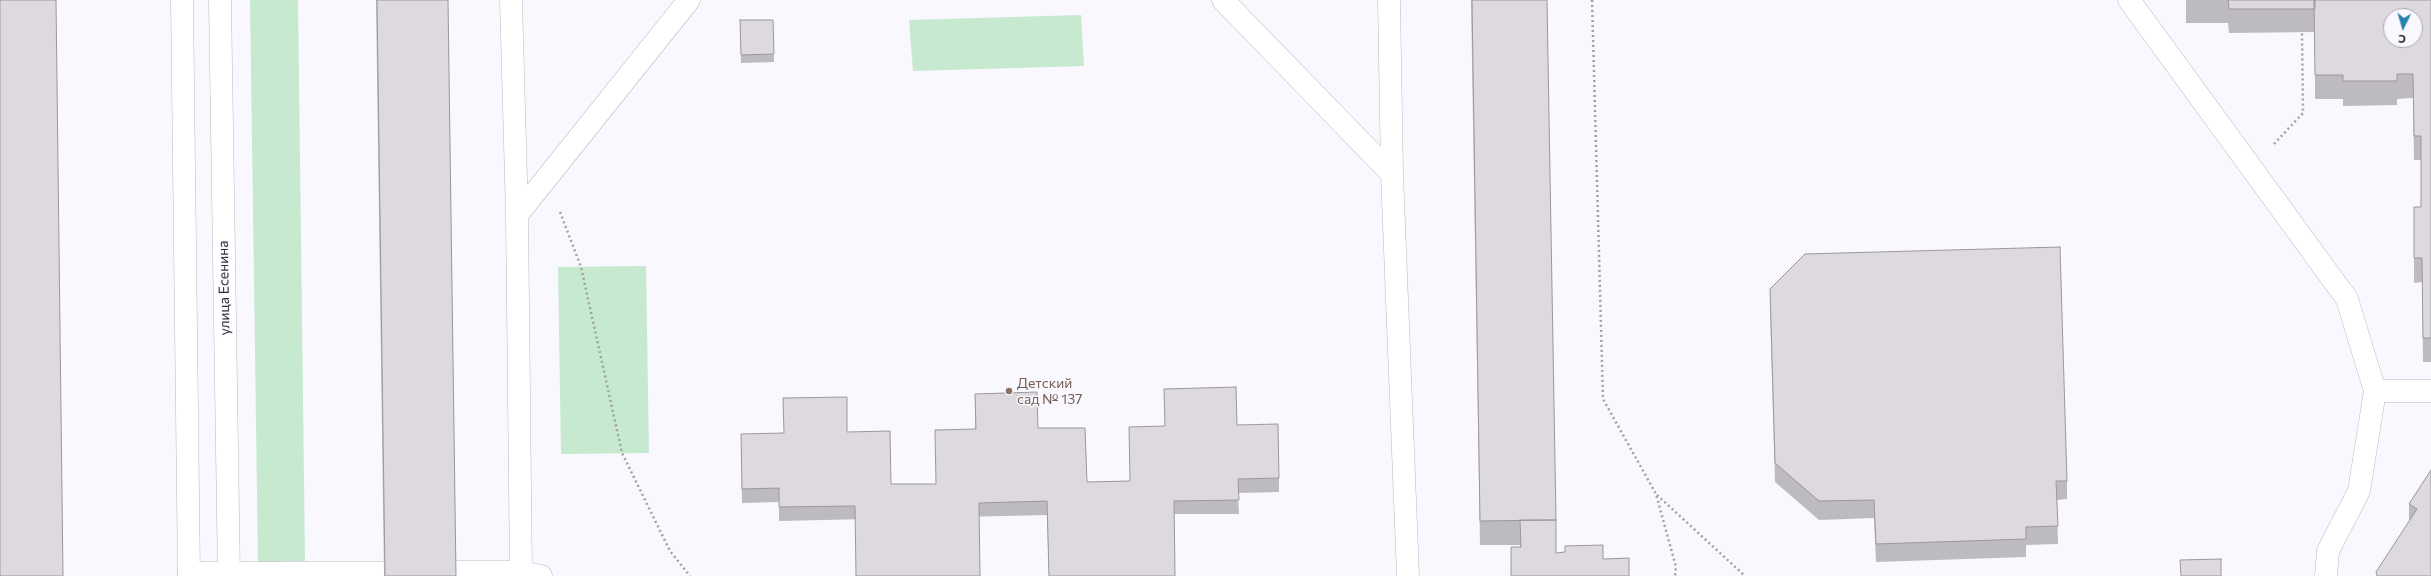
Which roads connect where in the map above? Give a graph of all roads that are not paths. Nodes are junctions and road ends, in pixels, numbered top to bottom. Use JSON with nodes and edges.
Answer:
{"nodes":[{"id":1,"x":182,"y":0,"type":"edge"},
{"id":2,"x":220,"y":0,"type":"edge"},
{"id":3,"x":511,"y":0,"type":"edge"},
{"id":4,"x":689,"y":0,"type":"edge"},
{"id":5,"x":1223,"y":0,"type":"edge"},
{"id":6,"x":1389,"y":0,"type":"edge"},
{"id":7,"x":2129,"y":0,"type":"edge"},
{"id":8,"x":1392,"y":174,"type":"junction"},
{"id":9,"x":517,"y":215,"type":"junction"},
{"id":10,"x":2375,"y":391,"type":"junction"},
{"id":11,"x":2431,"y":391,"type":"edge"},
{"id":12,"x":455,"y":572,"type":"edge"},
{"id":13,"x":384,"y":573,"type":"edge"},
{"id":14,"x":190,"y":575,"type":"edge"},
{"id":15,"x":229,"y":575,"type":"edge"},
{"id":16,"x":528,"y":575,"type":"edge"},
{"id":17,"x":1408,"y":576,"type":"edge"},
{"id":18,"x":2326,"y":576,"type":"edge"}],
"edges":[{"from":1,"to":14,"type":"street"},
{"from":2,"to":15,"type":"street","name":"улица Есенина"},
{"from":3,"to":9,"type":"street"},
{"from":4,"to":9,"type":"street"},
{"from":5,"to":8,"type":"street"},
{"from":6,"to":8,"type":"street"},
{"from":7,"to":10,"type":"street"},
{"from":8,"to":17,"type":"street"},
{"from":9,"to":16,"type":"street"},
{"from":10,"to":11,"type":"street"},
{"from":10,"to":18,"type":"street"},
{"from":12,"to":16,"type":"street"},
{"from":13,"to":15,"type":"street"},
{"from":14,"to":15,"type":"street"}]}
